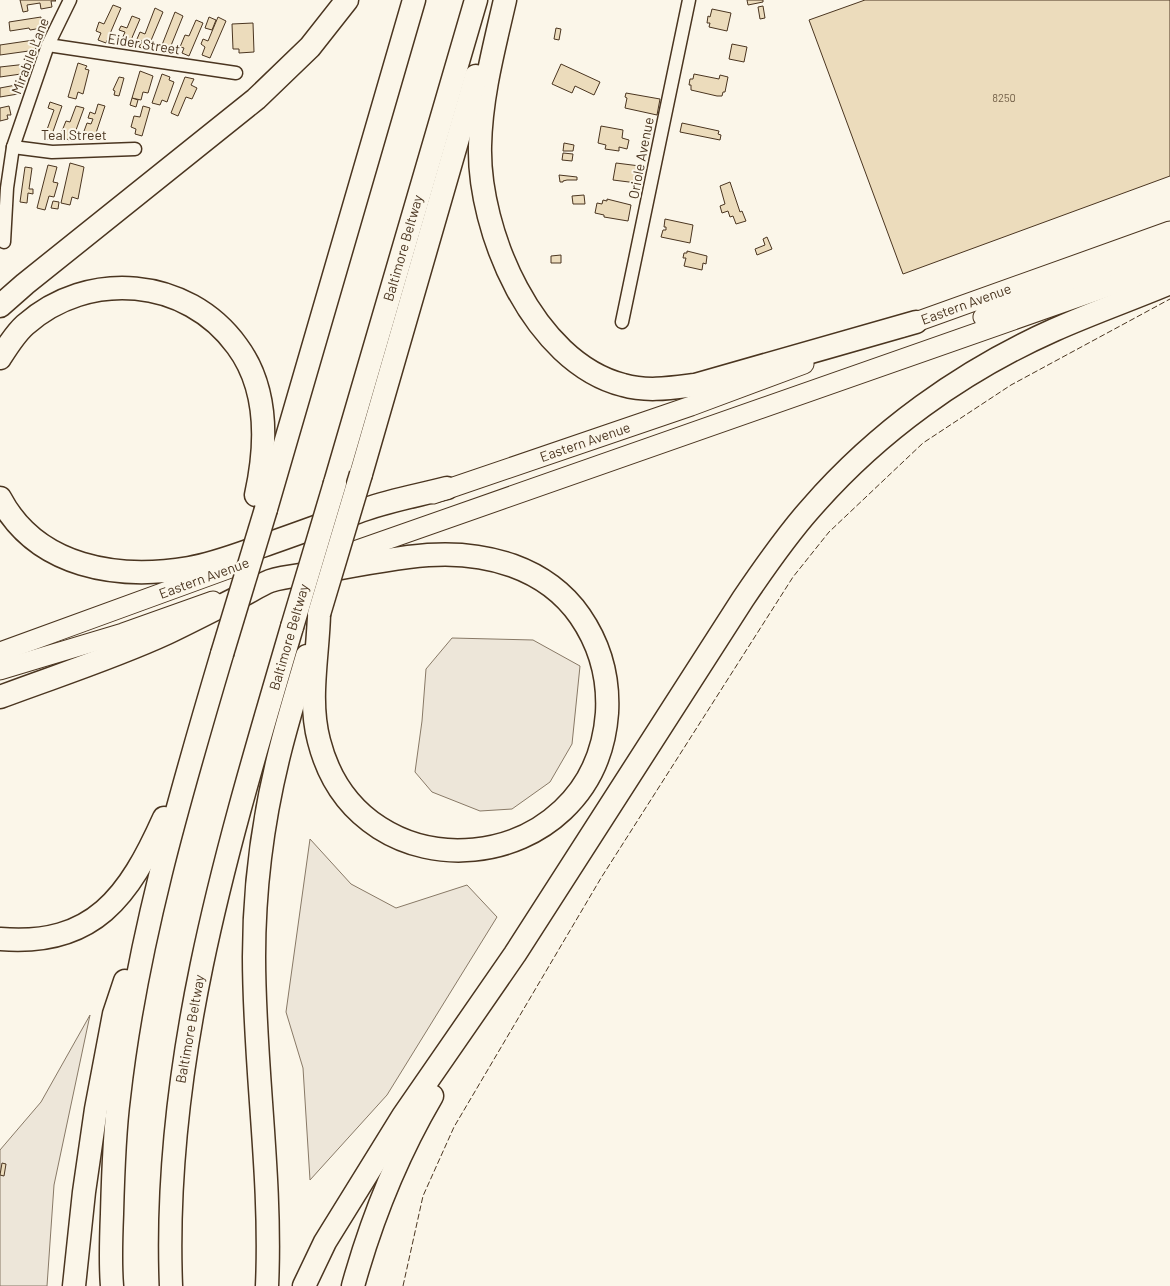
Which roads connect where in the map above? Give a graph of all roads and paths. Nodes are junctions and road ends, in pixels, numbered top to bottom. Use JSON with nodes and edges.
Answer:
{"nodes":[{"id":1,"x":70,"y":0,"type":"edge"},
{"id":2,"x":347,"y":0,"type":"edge"},
{"id":3,"x":414,"y":0,"type":"edge"},
{"id":4,"x":476,"y":0,"type":"edge"},
{"id":5,"x":498,"y":0,"type":"edge"},
{"id":6,"x":505,"y":0,"type":"edge"},
{"id":7,"x":689,"y":0,"type":"edge"},
{"id":8,"x":48,"y":45,"type":"junction"},
{"id":9,"x":236,"y":73,"type":"dead end"},
{"id":10,"x":13,"y":148,"type":"junction"},
{"id":11,"x":135,"y":149,"type":"dead end"},
{"id":12,"x":1170,"y":231,"type":"edge"},
{"id":13,"x":4,"y":242,"type":"dead end"},
{"id":14,"x":1170,"y":248,"type":"edge"},
{"id":15,"x":1170,"y":265,"type":"edge"},
{"id":16,"x":1170,"y":283,"type":"edge"},
{"id":17,"x":0,"y":306,"type":"edge"},
{"id":18,"x":622,"y":322,"type":"dead end"},
{"id":19,"x":916,"y":322,"type":"junction"},
{"id":20,"x":907,"y":356,"type":"junction"},
{"id":21,"x":0,"y":358,"type":"edge"},
{"id":22,"x":447,"y":488,"type":"junction"},
{"id":23,"x":0,"y":498,"type":"edge"},
{"id":24,"x":259,"y":511,"type":"junction"},
{"id":25,"x":271,"y":581,"type":"junction"},
{"id":26,"x":319,"y":614,"type":"junction"},
{"id":27,"x":0,"y":652,"type":"edge"},
{"id":28,"x":0,"y":670,"type":"edge"},
{"id":29,"x":0,"y":697,"type":"edge"},
{"id":30,"x":190,"y":763,"type":"junction"},
{"id":31,"x":154,"y":903,"type":"junction"},
{"id":32,"x":0,"y":939,"type":"edge"},
{"id":33,"x":515,"y":954,"type":"junction"},
{"id":34,"x":74,"y":1286,"type":"edge"},
{"id":35,"x":112,"y":1286,"type":"edge"},
{"id":36,"x":171,"y":1286,"type":"edge"},
{"id":37,"x":267,"y":1286,"type":"edge"},
{"id":38,"x":304,"y":1286,"type":"edge"},
{"id":39,"x":353,"y":1286,"type":"edge"}],
"edges":[{"from":1,"to":8,"type":"street","name":"Mirabile Lane"},
{"from":2,"to":17,"type":"highway"},
{"from":3,"to":24,"type":"highway"},
{"from":4,"to":36,"type":"highway","name":"Baltimore Beltway","bridge":true},
{"from":5,"to":26,"type":"highway","bridge":true},
{"from":6,"to":19,"type":"highway"},
{"from":7,"to":18,"type":"street","name":"Oriole Avenue"},
{"from":8,"to":9,"type":"street","name":"Eider Street"},
{"from":8,"to":10,"type":"street","name":"Mirabile Lane"},
{"from":10,"to":11,"type":"street","name":"Teal Street"},
{"from":10,"to":13,"type":"street","name":"Mirabile Lane"},
{"from":12,"to":19,"type":"main road","name":"Eastern Avenue"},
{"from":14,"to":20,"type":"main road"},
{"from":15,"to":20,"type":"main road","name":"Eastern Avenue"},
{"from":16,"to":33,"type":"highway"},
{"from":19,"to":22,"type":"main road","name":"Eastern Avenue"},
{"from":20,"to":25,"type":"main road","name":"Eastern Avenue"},
{"from":21,"to":24,"type":"highway"},
{"from":22,"to":23,"type":"highway"},
{"from":22,"to":27,"type":"main road","name":"Eastern Avenue"},
{"from":24,"to":30,"type":"highway","bridge":true},
{"from":25,"to":26,"type":"highway"},
{"from":25,"to":28,"type":"main road","name":"Eastern Avenue"},
{"from":25,"to":29,"type":"highway"},
{"from":26,"to":37,"type":"highway"},
{"from":30,"to":31,"type":"highway"},
{"from":30,"to":32,"type":"highway"},
{"from":31,"to":34,"type":"highway"},
{"from":31,"to":35,"type":"highway"},
{"from":33,"to":38,"type":"highway"},
{"from":33,"to":39,"type":"highway"}]}
